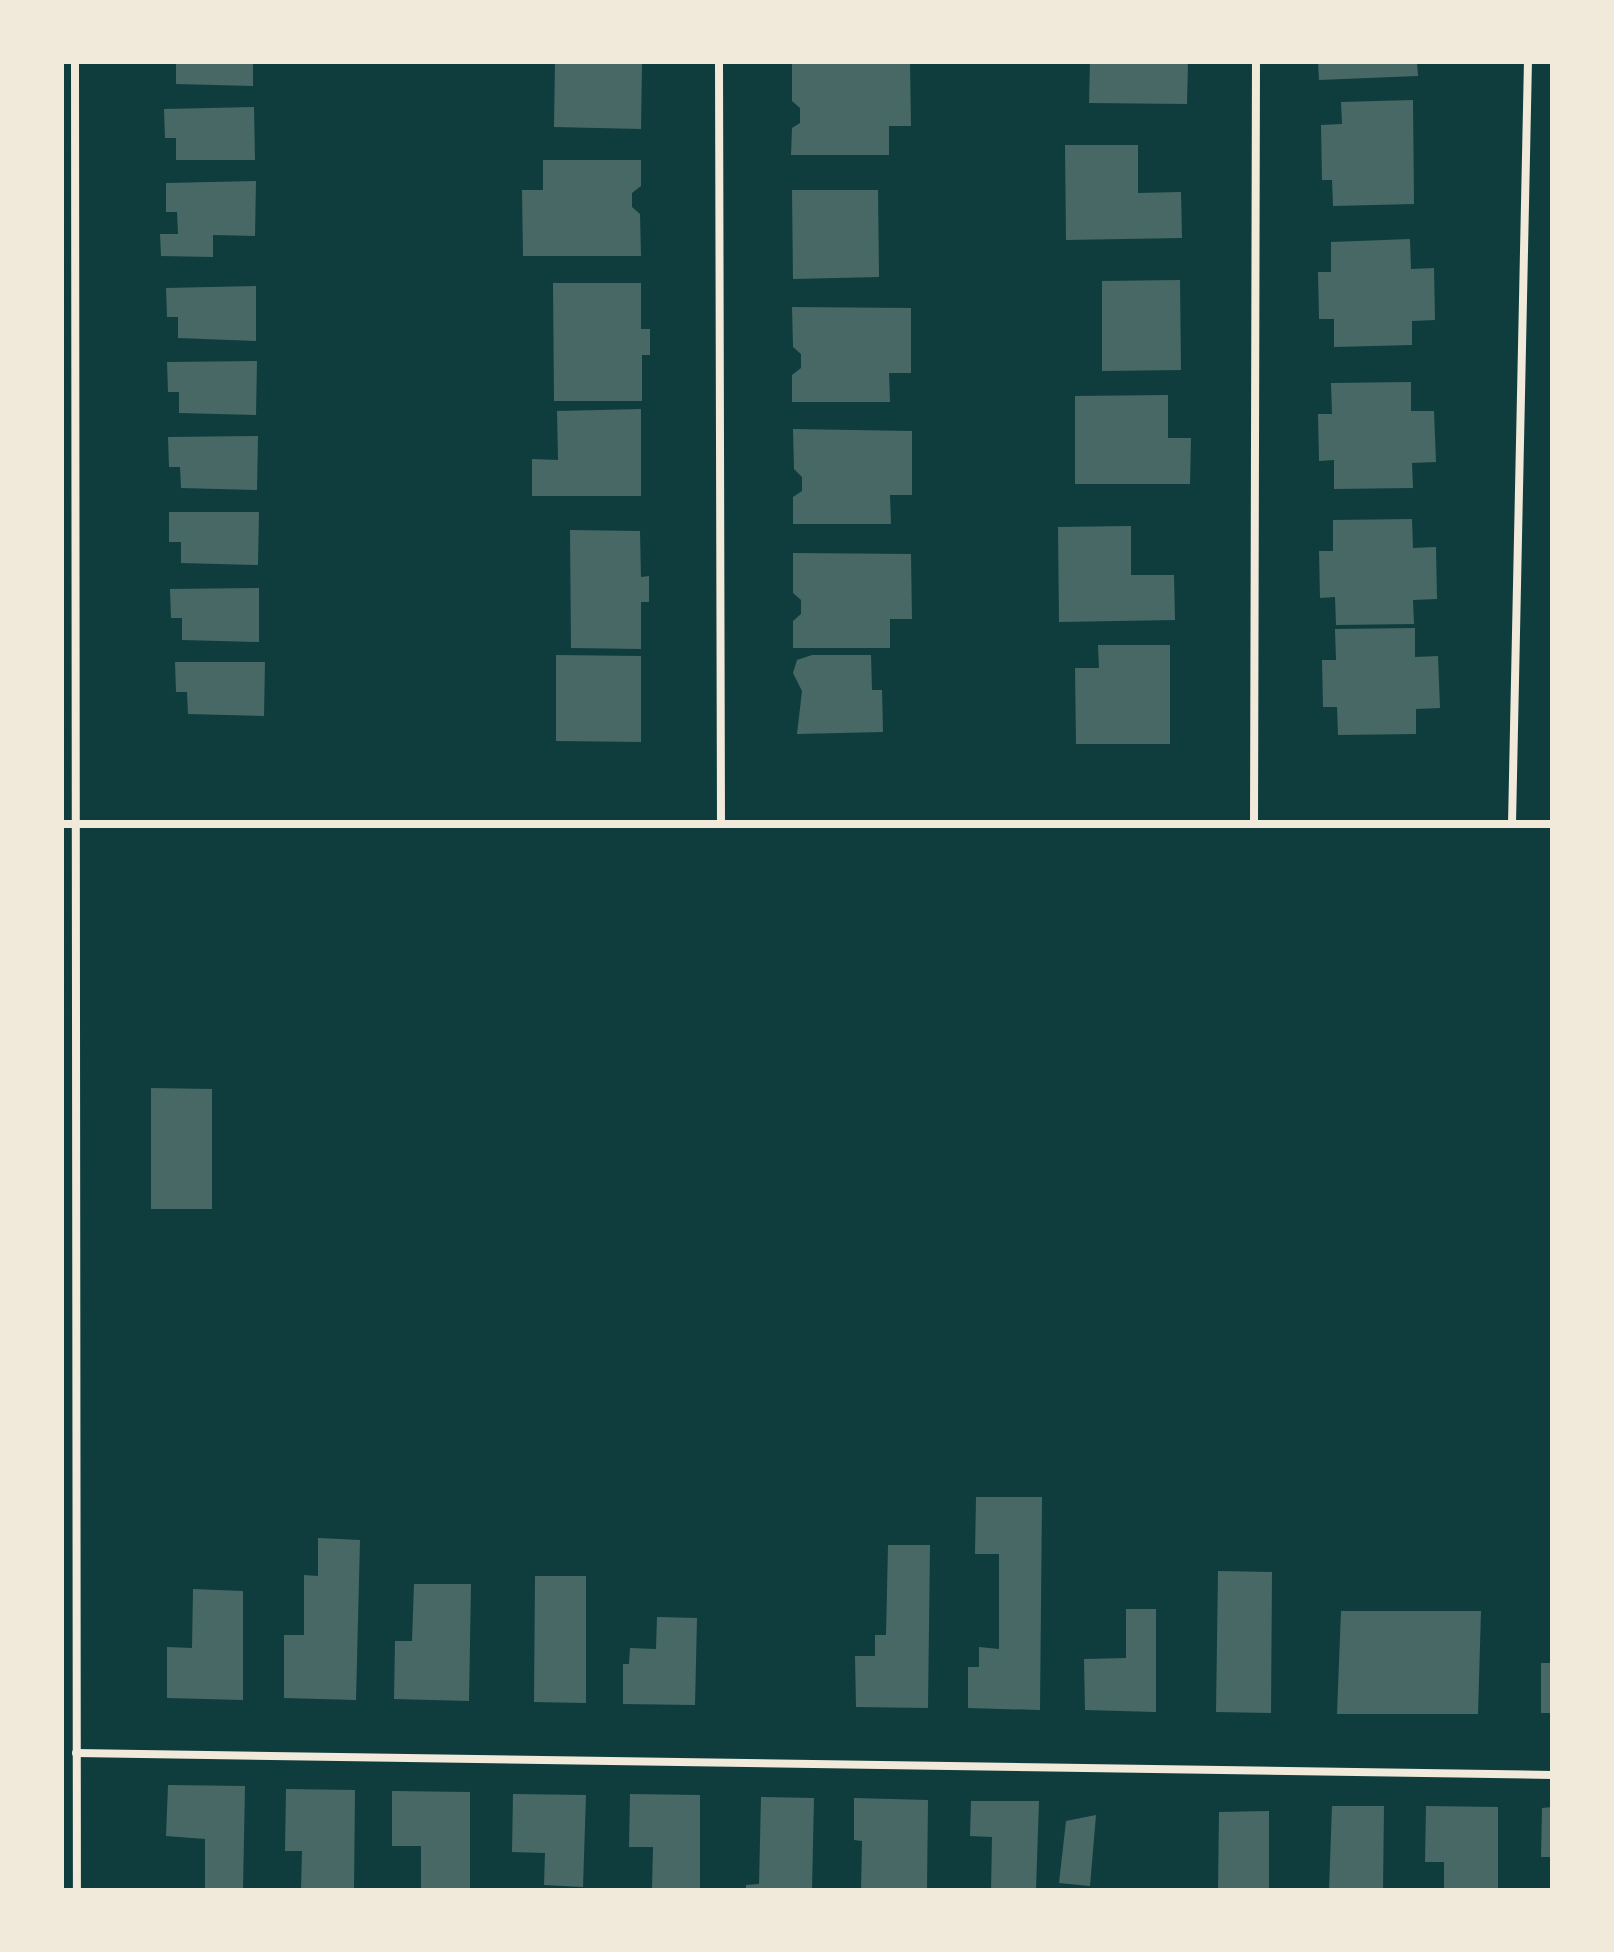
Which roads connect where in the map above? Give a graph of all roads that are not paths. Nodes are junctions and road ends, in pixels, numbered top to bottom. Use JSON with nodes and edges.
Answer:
{"nodes":[{"id":1,"x":75,"y":62,"type":"edge"},
{"id":2,"x":719,"y":62,"type":"edge"},
{"id":3,"x":1256,"y":62,"type":"edge"},
{"id":4,"x":1528,"y":62,"type":"edge"},
{"id":5,"x":62,"y":94,"type":"edge"},
{"id":6,"x":75,"y":94,"type":"junction"},
{"id":7,"x":721,"y":823,"type":"junction"},
{"id":8,"x":62,"y":824,"type":"edge"},
{"id":9,"x":78,"y":824,"type":"junction"},
{"id":10,"x":1254,"y":824,"type":"junction"},
{"id":11,"x":1512,"y":824,"type":"junction"},
{"id":12,"x":1552,"y":824,"type":"edge"},
{"id":13,"x":76,"y":1753,"type":"junction"},
{"id":14,"x":1552,"y":1775,"type":"edge"},
{"id":15,"x":77,"y":1890,"type":"edge"}],
"edges":[{"from":1,"to":6,"type":"street"},
{"from":2,"to":7,"type":"street"},
{"from":3,"to":10,"type":"street"},
{"from":4,"to":11,"type":"street"},
{"from":5,"to":6,"type":"street"},
{"from":6,"to":9,"type":"street"},
{"from":7,"to":9,"type":"street"},
{"from":7,"to":10,"type":"street"},
{"from":8,"to":9,"type":"street"},
{"from":9,"to":13,"type":"street"},
{"from":10,"to":11,"type":"street"},
{"from":11,"to":12,"type":"street"},
{"from":13,"to":14,"type":"street"},
{"from":13,"to":15,"type":"street"}]}
